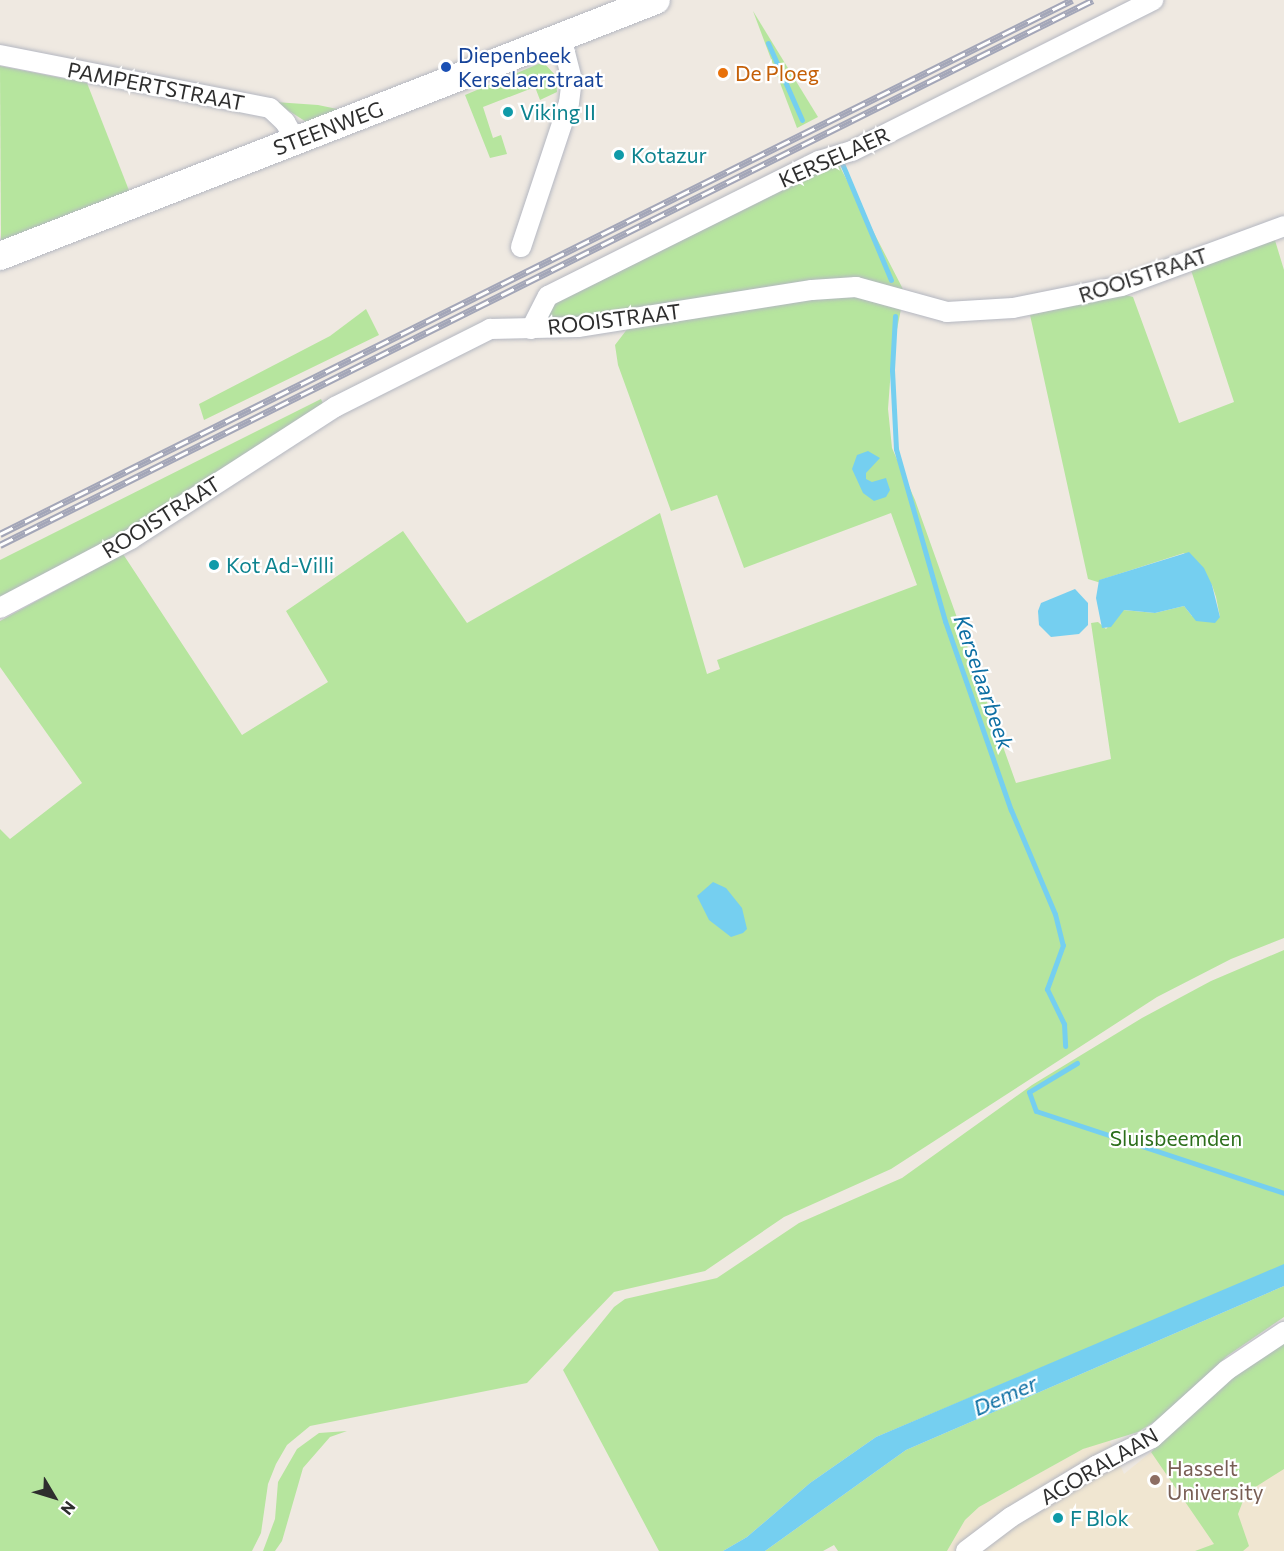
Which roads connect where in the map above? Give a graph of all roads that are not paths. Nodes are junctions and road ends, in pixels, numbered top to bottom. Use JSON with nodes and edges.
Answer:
{"nodes":[{"id":1,"x":656,"y":0,"type":"edge"},
{"id":2,"x":1153,"y":0,"type":"edge"},
{"id":3,"x":561,"y":37,"type":"junction"},
{"id":4,"x":0,"y":55,"type":"edge"},
{"id":5,"x":296,"y":141,"type":"junction"},
{"id":6,"x":1284,"y":226,"type":"edge"},
{"id":7,"x":521,"y":247,"type":"dead end"},
{"id":8,"x":0,"y":256,"type":"edge"},
{"id":9,"x":531,"y":329,"type":"junction"},
{"id":10,"x":0,"y":608,"type":"edge"},
{"id":11,"x":1284,"y":1332,"type":"edge"},
{"id":12,"x":966,"y":1551,"type":"edge"}],
"edges":[{"from":1,"to":3,"type":"main road","name":"STEENWEG"},
{"from":2,"to":9,"type":"street","name":"KERSELAER"},
{"from":3,"to":5,"type":"main road","name":"STEENWEG"},
{"from":3,"to":7,"type":"street"},
{"from":4,"to":5,"type":"street","name":"PAMPERTSTRAAT"},
{"from":5,"to":8,"type":"main road","name":"STEENWEG"},
{"from":6,"to":9,"type":"street","name":"ROOISTRAAT"},
{"from":9,"to":10,"type":"street","name":"ROOISTRAAT"},
{"from":11,"to":12,"type":"street","name":"AGORALAAN"}]}
